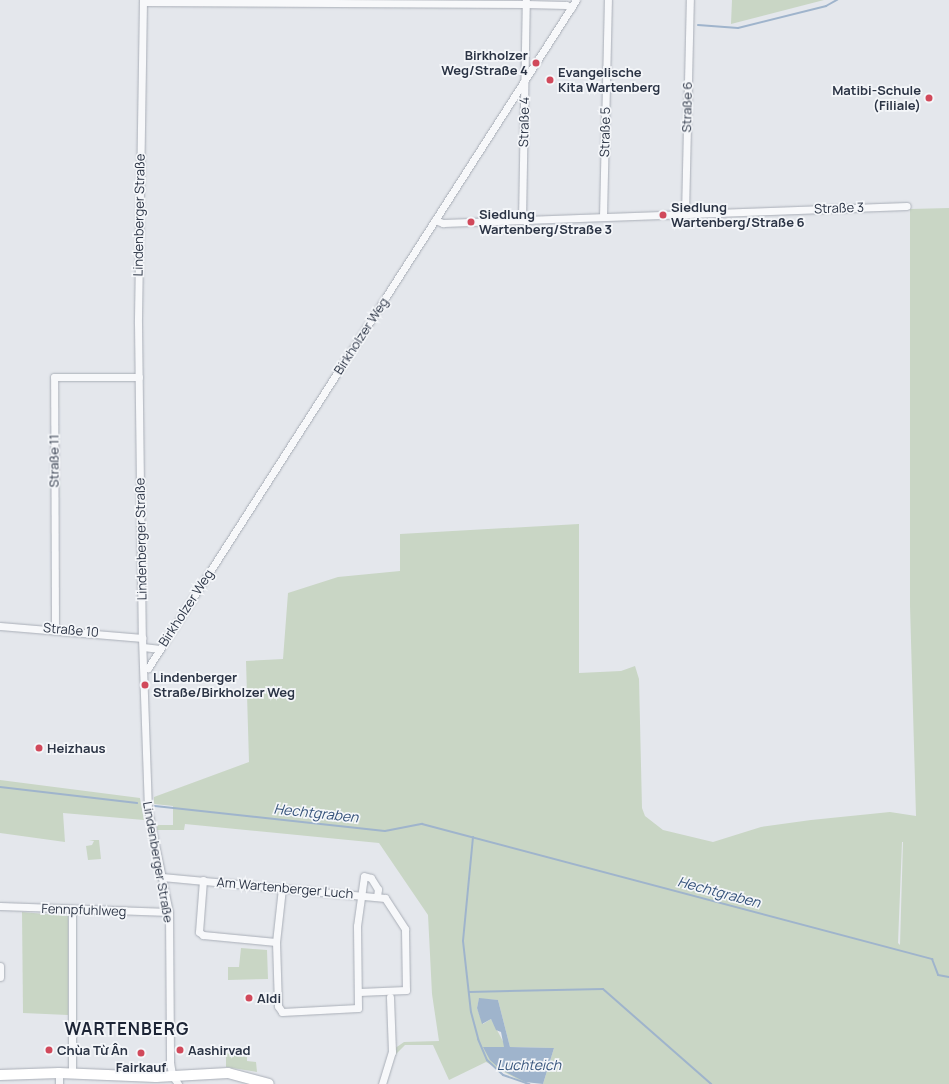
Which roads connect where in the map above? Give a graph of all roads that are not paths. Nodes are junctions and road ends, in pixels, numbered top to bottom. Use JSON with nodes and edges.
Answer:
{"nodes":[{"id":1,"x":576,"y":0,"type":"edge"},
{"id":2,"x":608,"y":0,"type":"edge"},
{"id":3,"x":690,"y":0,"type":"edge"},
{"id":4,"x":143,"y":1,"type":"edge"},
{"id":5,"x":526,"y":2,"type":"edge"},
{"id":6,"x":571,"y":8,"type":"junction"},
{"id":7,"x":524,"y":81,"type":"junction"},
{"id":8,"x":908,"y":206,"type":"dead end"},
{"id":9,"x":686,"y":214,"type":"junction"},
{"id":10,"x":603,"y":217,"type":"junction"},
{"id":11,"x":436,"y":220,"type":"junction"},
{"id":12,"x":522,"y":220,"type":"junction"},
{"id":13,"x":139,"y":377,"type":"junction"},
{"id":14,"x":0,"y":626,"type":"edge"},
{"id":15,"x":55,"y":630,"type":"junction"},
{"id":16,"x":142,"y":638,"type":"junction"},
{"id":17,"x":143,"y":647,"type":"junction"},
{"id":18,"x":160,"y":649,"type":"junction"},
{"id":19,"x":144,"y":668,"type":"junction"},
{"id":20,"x":162,"y":877,"type":"junction"},
{"id":21,"x":203,"y":880,"type":"junction"},
{"id":22,"x":282,"y":888,"type":"junction"},
{"id":23,"x":361,"y":895,"type":"junction"},
{"id":24,"x":377,"y":897,"type":"junction"},
{"id":25,"x":0,"y":906,"type":"edge"},
{"id":26,"x":72,"y":910,"type":"junction"},
{"id":27,"x":169,"y":912,"type":"junction"},
{"id":28,"x":276,"y":942,"type":"junction"},
{"id":29,"x":0,"y":966,"type":"edge"},
{"id":30,"x":0,"y":977,"type":"edge"},
{"id":31,"x":358,"y":992,"type":"junction"},
{"id":32,"x":390,"y":997,"type":"dead end"},
{"id":33,"x":60,"y":1074,"type":"junction"},
{"id":34,"x":72,"y":1074,"type":"junction"},
{"id":35,"x":0,"y":1075,"type":"edge"},
{"id":36,"x":175,"y":1080,"type":"edge"},
{"id":37,"x":59,"y":1084,"type":"edge"},
{"id":38,"x":269,"y":1084,"type":"edge"},
{"id":39,"x":382,"y":1084,"type":"edge"}],
"edges":[{"from":1,"to":6,"type":"street","name":"Birkholzer Weg"},
{"from":2,"to":10,"type":"street","name":"Straße 5"},
{"from":3,"to":9,"type":"street","name":"Straße 6"},
{"from":4,"to":5,"type":"street"},
{"from":4,"to":13,"type":"street","name":"Lindenberger Straße"},
{"from":5,"to":6,"type":"street"},
{"from":5,"to":7,"type":"street","name":"Straße 4"},
{"from":6,"to":7,"type":"street","name":"Birkholzer Weg"},
{"from":7,"to":11,"type":"street","name":"Birkholzer Weg"},
{"from":7,"to":12,"type":"street","name":"Straße 4"},
{"from":8,"to":9,"type":"street","name":"Straße 3"},
{"from":9,"to":10,"type":"street","name":"Straße 3"},
{"from":10,"to":12,"type":"street","name":"Straße 3"},
{"from":11,"to":12,"type":"street","name":"Straße 3"},
{"from":11,"to":18,"type":"street","name":"Birkholzer Weg"},
{"from":13,"to":15,"type":"street","name":"Straße 11"},
{"from":13,"to":16,"type":"street","name":"Lindenberger Straße"},
{"from":14,"to":15,"type":"street","name":"Straße 10"},
{"from":15,"to":16,"type":"street","name":"Straße 10"},
{"from":16,"to":17,"type":"street","name":"Lindenberger Straße"},
{"from":17,"to":18,"type":"street"},
{"from":17,"to":19,"type":"street","name":"Lindenberger Straße"},
{"from":18,"to":19,"type":"street","name":"Birkholzer Weg"},
{"from":19,"to":20,"type":"street","name":"Lindenberger Straße"},
{"from":20,"to":21,"type":"street","name":"Am Wartenberger Luch"},
{"from":20,"to":27,"type":"street","name":"Lindenberger Straße"},
{"from":21,"to":22,"type":"street","name":"Am Wartenberger Luch"},
{"from":21,"to":28,"type":"street"},
{"from":22,"to":23,"type":"street","name":"Am Wartenberger Luch"},
{"from":22,"to":28,"type":"street"},
{"from":23,"to":24,"type":"street"},
{"from":23,"to":24,"type":"street","name":"Am Wartenberger Luch"},
{"from":23,"to":31,"type":"street"},
{"from":24,"to":31,"type":"street"},
{"from":25,"to":26,"type":"street","name":"Fennpfuhlweg"},
{"from":26,"to":27,"type":"street","name":"Fennpfuhlweg"},
{"from":26,"to":34,"type":"street"},
{"from":27,"to":36,"type":"street","name":"Lindenberger Straße"},
{"from":28,"to":31,"type":"street"},
{"from":29,"to":30,"type":"street"},
{"from":32,"to":39,"type":"street"},
{"from":33,"to":34,"type":"main road"},
{"from":33,"to":35,"type":"main road"},
{"from":33,"to":37,"type":"street"},
{"from":34,"to":36,"type":"main road"},
{"from":36,"to":38,"type":"main road"}]}
